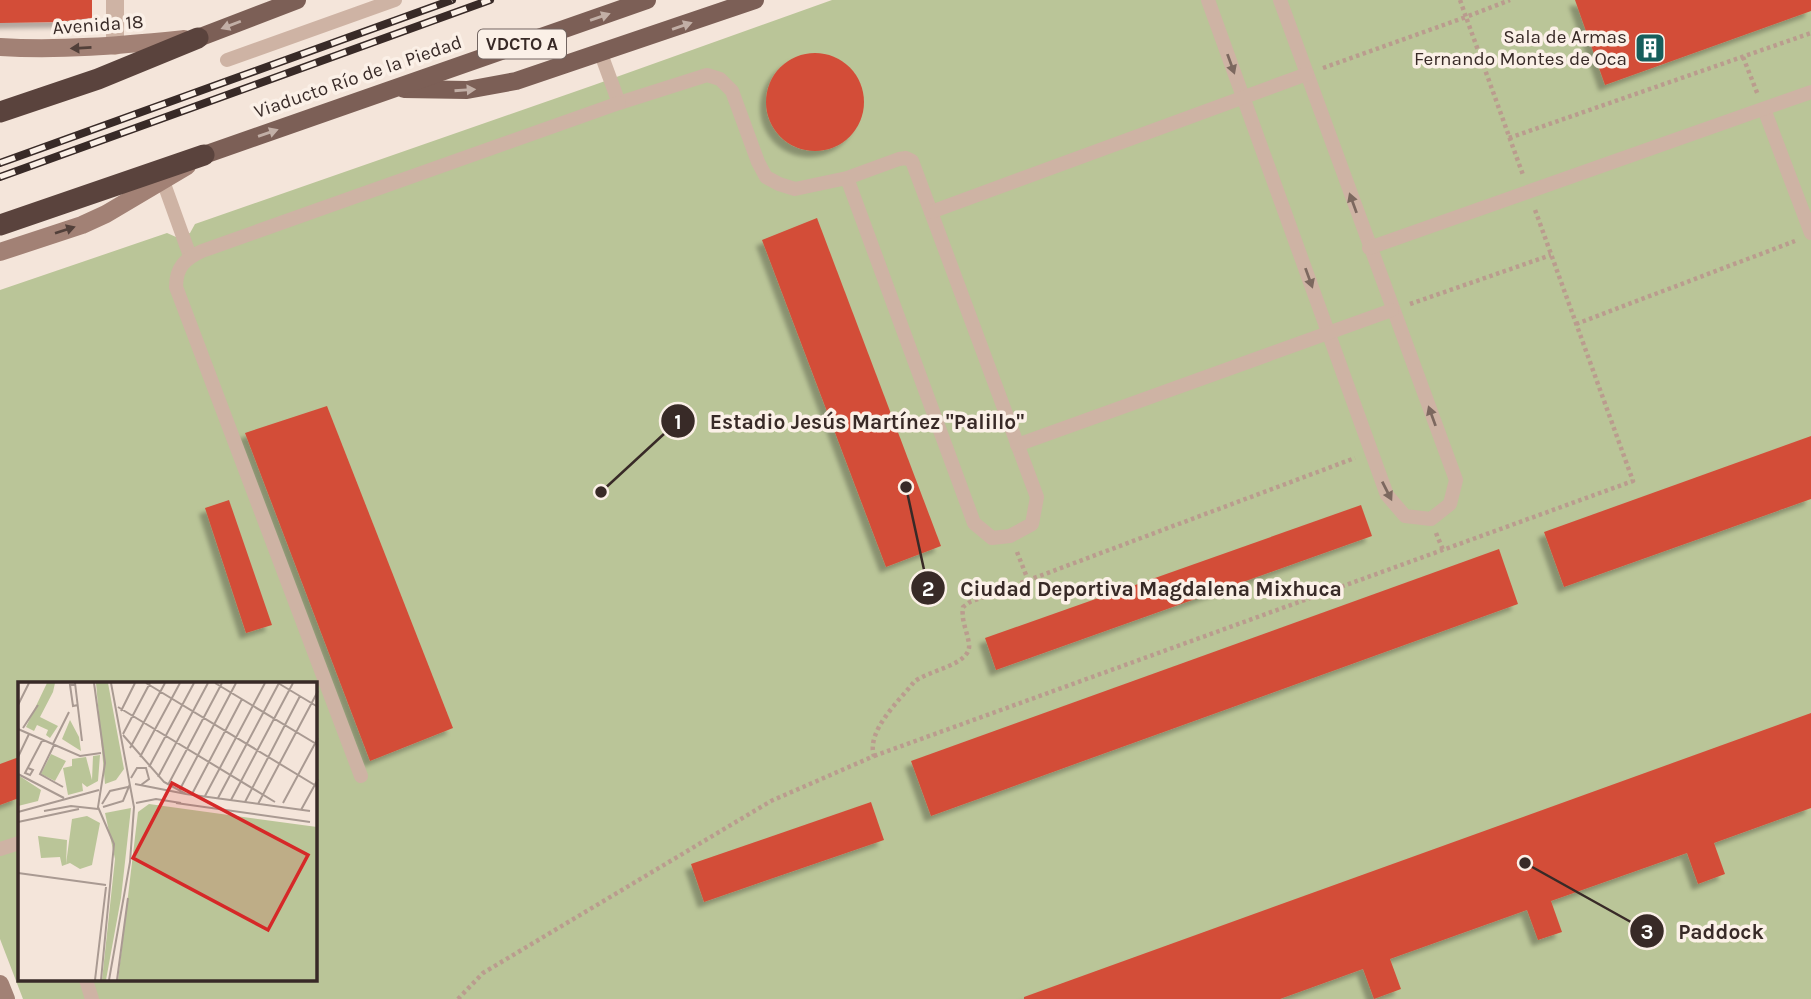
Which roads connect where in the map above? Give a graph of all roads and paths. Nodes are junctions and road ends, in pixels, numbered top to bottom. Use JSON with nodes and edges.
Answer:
{"nodes":[{"id":1,"x":115,"y":0,"type":"edge"},
{"id":2,"x":297,"y":0,"type":"edge"},
{"id":3,"x":395,"y":0,"type":"edge"},
{"id":4,"x":647,"y":0,"type":"edge"},
{"id":5,"x":755,"y":0,"type":"edge"},
{"id":6,"x":1208,"y":0,"type":"edge"},
{"id":7,"x":1280,"y":0,"type":"edge"},
{"id":8,"x":1460,"y":0,"type":"edge"},
{"id":9,"x":1510,"y":0,"type":"edge"},
{"id":10,"x":264,"y":6,"type":"edge"},
{"id":11,"x":1811,"y":33,"type":"edge"},
{"id":12,"x":198,"y":38,"type":"junction"},
{"id":13,"x":115,"y":46,"type":"junction"},
{"id":14,"x":0,"y":47,"type":"edge"},
{"id":15,"x":601,"y":54,"type":"junction"},
{"id":16,"x":1743,"y":57,"type":"junction"},
{"id":17,"x":227,"y":60,"type":"dead end"},
{"id":18,"x":1307,"y":74,"type":"junction"},
{"id":19,"x":397,"y":88,"type":"junction"},
{"id":20,"x":1811,"y":92,"type":"edge"},
{"id":21,"x":1243,"y":97,"type":"junction"},
{"id":22,"x":619,"y":103,"type":"junction"},
{"id":23,"x":1764,"y":109,"type":"junction"},
{"id":24,"x":0,"y":112,"type":"edge"},
{"id":25,"x":1509,"y":138,"type":"dead end"},
{"id":26,"x":204,"y":155,"type":"junction"},
{"id":27,"x":847,"y":178,"type":"junction"},
{"id":28,"x":163,"y":181,"type":"junction"},
{"id":29,"x":931,"y":212,"type":"junction"},
{"id":30,"x":0,"y":226,"type":"edge"},
{"id":31,"x":1805,"y":236,"type":"edge"},
{"id":32,"x":1369,"y":248,"type":"junction"},
{"id":33,"x":0,"y":252,"type":"edge"},
{"id":34,"x":1551,"y":255,"type":"dead end"},
{"id":35,"x":190,"y":257,"type":"junction"},
{"id":36,"x":1392,"y":310,"type":"junction"},
{"id":37,"x":1576,"y":324,"type":"dead end"},
{"id":38,"x":1329,"y":332,"type":"junction"},
{"id":39,"x":1017,"y":444,"type":"junction"},
{"id":40,"x":1372,"y":451,"type":"junction"},
{"id":41,"x":1010,"y":536,"type":"junction"},
{"id":42,"x":1028,"y":580,"type":"junction"},
{"id":43,"x":361,"y":776,"type":"dead end"},
{"id":44,"x":18,"y":843,"type":"edge"},
{"id":45,"x":0,"y":849,"type":"edge"},
{"id":46,"x":87,"y":982,"type":"edge"},
{"id":47,"x":0,"y":984,"type":"edge"},
{"id":48,"x":6,"y":999,"type":"edge"},
{"id":49,"x":92,"y":999,"type":"edge"},
{"id":50,"x":458,"y":999,"type":"edge"}],
"edges":[{"from":1,"to":13,"type":"street"},
{"from":2,"to":10,"type":"main road"},
{"from":3,"to":17,"type":"lane"},
{"from":19,"to":4,"type":"main road","name":"Viaducto Río de la Piedad","number":"VDCTO A","one_way":true},
{"from":15,"to":5,"type":"main road","one_way":true},
{"from":6,"to":21,"type":"lane","one_way":true},
{"from":7,"to":18,"type":"lane"},
{"from":8,"to":9,"type":"path"},
{"from":10,"to":12,"type":"main road","one_way":true},
{"from":11,"to":16,"type":"path"},
{"from":12,"to":13,"type":"main road","name":"Avenida 18"},
{"from":12,"to":24,"type":"highway"},
{"from":13,"to":14,"type":"main road","name":"Avenida 18","one_way":true},
{"from":19,"to":15,"type":"main road","one_way":true},
{"from":15,"to":22,"type":"lane"},
{"from":16,"to":23,"type":"path"},
{"from":16,"to":25,"type":"path"},
{"from":18,"to":21,"type":"lane"},
{"from":32,"to":18,"type":"lane","one_way":true},
{"from":26,"to":19,"type":"main road","name":"Viaducto Río de la Piedad","number":"VDCTO A","one_way":true},
{"from":20,"to":23,"type":"lane"},
{"from":21,"to":29,"type":"lane"},
{"from":21,"to":38,"type":"lane","one_way":true},
{"from":22,"to":27,"type":"lane"},
{"from":22,"to":35,"type":"lane"},
{"from":23,"to":31,"type":"lane"},
{"from":23,"to":32,"type":"lane"},
{"from":26,"to":28,"type":"main road","name":"Viaducto Río de la Piedad"},
{"from":26,"to":30,"type":"highway","name":"Viaducto Río de la Piedad","number":"VDCTO A"},
{"from":27,"to":29,"type":"lane"},
{"from":27,"to":41,"type":"lane"},
{"from":33,"to":28,"type":"main road","name":"Viaducto Río de la Piedad","one_way":true},
{"from":28,"to":35,"type":"lane"},
{"from":29,"to":39,"type":"lane"},
{"from":31,"to":37,"type":"path"},
{"from":32,"to":36,"type":"lane"},
{"from":34,"to":36,"type":"path"},
{"from":35,"to":43,"type":"lane"},
{"from":36,"to":38,"type":"lane"},
{"from":40,"to":36,"type":"lane","one_way":true},
{"from":38,"to":39,"type":"lane"},
{"from":38,"to":40,"type":"lane"},
{"from":39,"to":41,"type":"lane"},
{"from":40,"to":42,"type":"path"},
{"from":41,"to":42,"type":"path"},
{"from":42,"to":50,"type":"path"},
{"from":44,"to":45,"type":"lane"},
{"from":46,"to":49,"type":"lane"},
{"from":47,"to":48,"type":"main road"}]}
